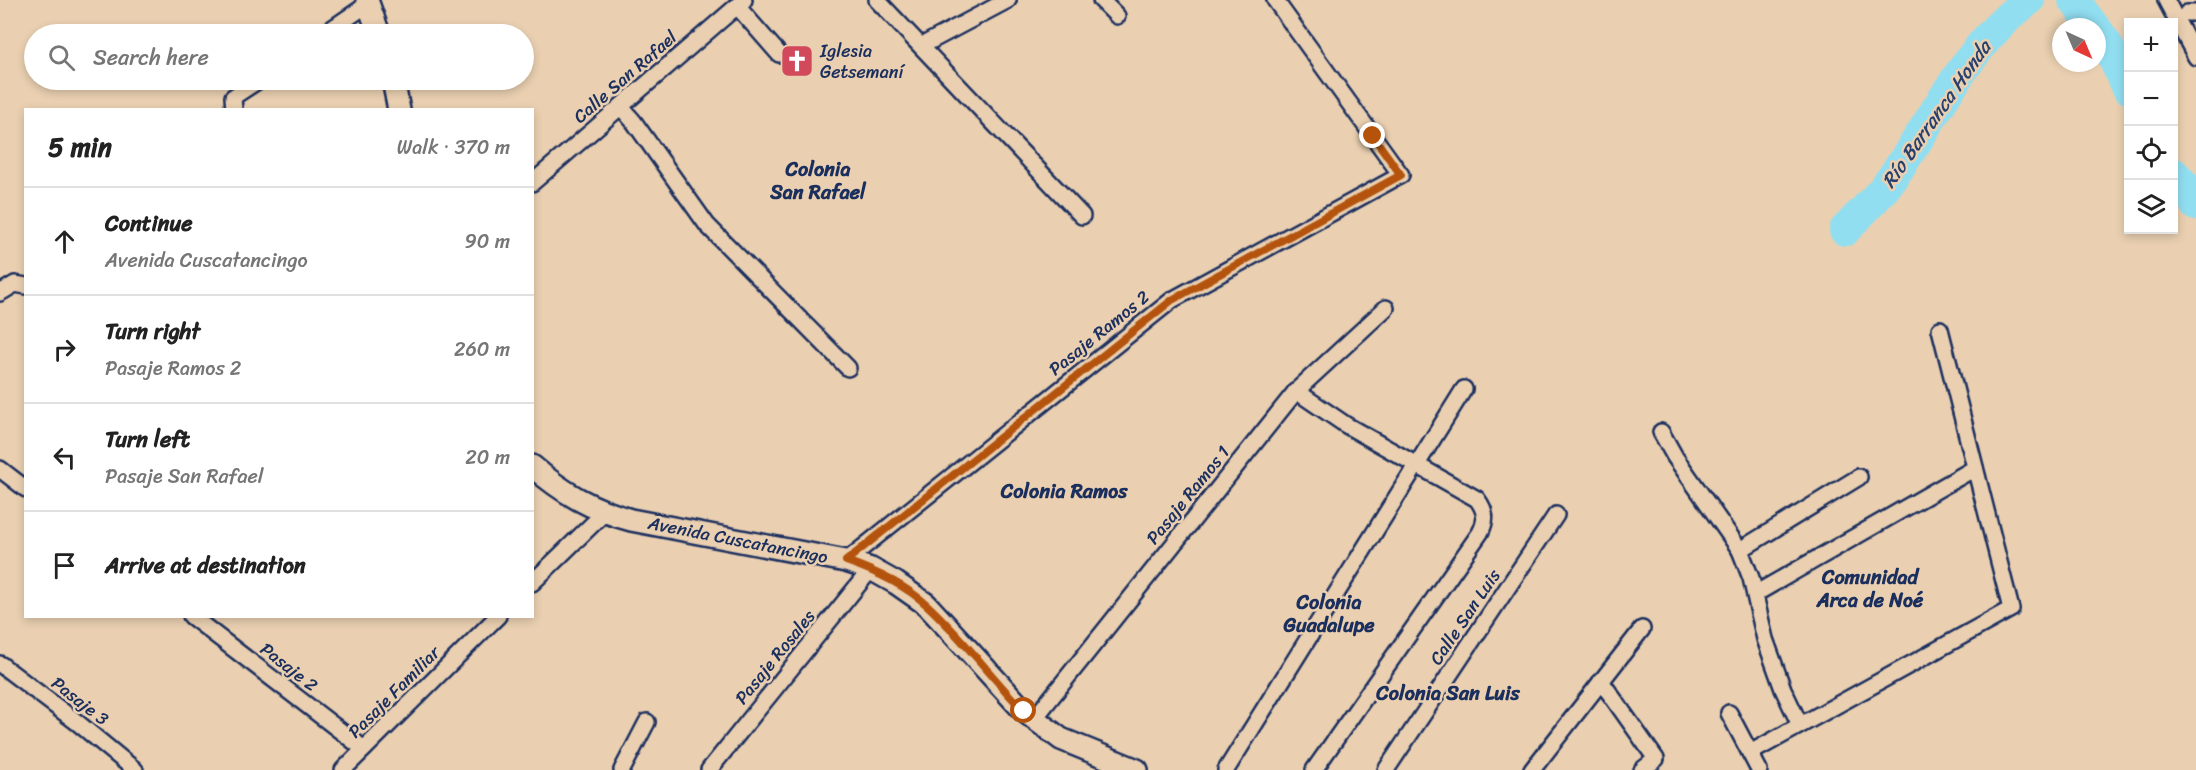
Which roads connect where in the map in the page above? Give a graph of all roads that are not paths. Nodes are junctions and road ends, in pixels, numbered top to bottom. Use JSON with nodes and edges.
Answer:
{"nodes":[{"id":1,"x":877,"y":0,"type":"edge"},
{"id":2,"x":1008,"y":0,"type":"edge"},
{"id":3,"x":1101,"y":0,"type":"edge"},
{"id":4,"x":1275,"y":0,"type":"edge"},
{"id":5,"x":2166,"y":0,"type":"edge"},
{"id":6,"x":368,"y":2,"type":"edge"},
{"id":7,"x":740,"y":3,"type":"edge"},
{"id":8,"x":1117,"y":16,"type":"dead end"},
{"id":9,"x":338,"y":24,"type":"edge"},
{"id":10,"x":376,"y":24,"type":"edge"},
{"id":11,"x":921,"y":46,"type":"junction"},
{"id":12,"x":779,"y":54,"type":"dead end"},
{"id":13,"x":2196,"y":57,"type":"edge"},
{"id":14,"x":244,"y":90,"type":"edge"},
{"id":15,"x":395,"y":90,"type":"edge"},
{"id":16,"x":621,"y":107,"type":"junction"},
{"id":17,"x":234,"y":108,"type":"edge"},
{"id":18,"x":399,"y":108,"type":"edge"},
{"id":19,"x":534,"y":181,"type":"edge"},
{"id":20,"x":1082,"y":216,"type":"dead end"},
{"id":21,"x":20,"y":285,"type":"edge"},
{"id":22,"x":0,"y":293,"type":"edge"},
{"id":23,"x":1386,"y":308,"type":"dead end"},
{"id":24,"x":1940,"y":329,"type":"dead end"},
{"id":25,"x":848,"y":368,"type":"dead end"},
{"id":26,"x":1464,"y":389,"type":"dead end"},
{"id":27,"x":1296,"y":391,"type":"junction"},
{"id":28,"x":1661,"y":432,"type":"dead end"},
{"id":29,"x":1417,"y":464,"type":"junction"},
{"id":30,"x":534,"y":468,"type":"edge"},
{"id":31,"x":1975,"y":468,"type":"junction"},
{"id":32,"x":0,"y":469,"type":"edge"},
{"id":33,"x":1859,"y":477,"type":"dead end"},
{"id":34,"x":24,"y":487,"type":"edge"},
{"id":35,"x":604,"y":513,"type":"junction"},
{"id":36,"x":1556,"y":515,"type":"dead end"},
{"id":37,"x":1740,"y":550,"type":"junction"},
{"id":38,"x":846,"y":561,"type":"junction"},
{"id":39,"x":871,"y":569,"type":"junction"},
{"id":40,"x":534,"y":581,"type":"edge"},
{"id":41,"x":1755,"y":594,"type":"junction"},
{"id":42,"x":194,"y":618,"type":"edge"},
{"id":43,"x":496,"y":618,"type":"edge"},
{"id":44,"x":1642,"y":629,"type":"dead end"},
{"id":45,"x":0,"y":664,"type":"edge"},
{"id":46,"x":1601,"y":681,"type":"junction"},
{"id":47,"x":1729,"y":713,"type":"dead end"},
{"id":48,"x":1034,"y":719,"type":"junction"},
{"id":49,"x":647,"y":722,"type":"dead end"},
{"id":50,"x":1800,"y":725,"type":"junction"},
{"id":51,"x":364,"y":749,"type":"junction"},
{"id":52,"x":1750,"y":753,"type":"junction"},
{"id":53,"x":135,"y":770,"type":"edge"},
{"id":54,"x":343,"y":770,"type":"edge"},
{"id":55,"x":622,"y":770,"type":"edge"},
{"id":56,"x":709,"y":770,"type":"edge"},
{"id":57,"x":1137,"y":770,"type":"edge"},
{"id":58,"x":1226,"y":770,"type":"edge"},
{"id":59,"x":1314,"y":770,"type":"edge"},
{"id":60,"x":1386,"y":770,"type":"edge"},
{"id":61,"x":1532,"y":770,"type":"edge"},
{"id":62,"x":1642,"y":770,"type":"edge"},
{"id":63,"x":1759,"y":770,"type":"edge"}],
"edges":[{"from":1,"to":11,"type":"street"},
{"from":2,"to":11,"type":"street"},
{"from":3,"to":8,"type":"street"},
{"from":4,"to":38,"type":"street","name":"Pasaje Ramos 2"},
{"from":5,"to":13,"type":"street"},
{"from":6,"to":9,"type":"street"},
{"from":6,"to":10,"type":"street"},
{"from":7,"to":12,"type":"street"},
{"from":7,"to":16,"type":"street","name":"Calle San Rafael"},
{"from":11,"to":20,"type":"street"},
{"from":14,"to":17,"type":"street"},
{"from":15,"to":18,"type":"street"},
{"from":16,"to":19,"type":"street","name":"Calle San Rafael"},
{"from":16,"to":25,"type":"street"},
{"from":21,"to":22,"type":"street"},
{"from":23,"to":27,"type":"street","name":"Pasaje Ramos 1"},
{"from":24,"to":31,"type":"street"},
{"from":26,"to":29,"type":"street"},
{"from":27,"to":29,"type":"street"},
{"from":27,"to":48,"type":"street","name":"Pasaje Ramos 1"},
{"from":28,"to":37,"type":"street"},
{"from":29,"to":58,"type":"street"},
{"from":29,"to":59,"type":"street"},
{"from":30,"to":35,"type":"street","name":"Avenida Cuscatancingo"},
{"from":31,"to":41,"type":"street"},
{"from":31,"to":50,"type":"street"},
{"from":32,"to":34,"type":"street"},
{"from":33,"to":37,"type":"street"},
{"from":35,"to":38,"type":"street","name":"Avenida Cuscatancingo"},
{"from":35,"to":40,"type":"street"},
{"from":36,"to":60,"type":"street","name":"Calle San Luis"},
{"from":37,"to":41,"type":"street"},
{"from":38,"to":39,"type":"street","name":"Avenida Cuscatancingo"},
{"from":39,"to":48,"type":"street","name":"Avenida Cuscatancingo"},
{"from":39,"to":56,"type":"street","name":"Pasaje Rosales"},
{"from":41,"to":50,"type":"street"},
{"from":42,"to":51,"type":"street","name":"Pasaje 2"},
{"from":43,"to":51,"type":"street","name":"Pasaje Familiar"},
{"from":44,"to":46,"type":"street"},
{"from":45,"to":53,"type":"street","name":"Pasaje 3"},
{"from":46,"to":61,"type":"street"},
{"from":46,"to":62,"type":"street"},
{"from":47,"to":52,"type":"street"},
{"from":48,"to":57,"type":"street","name":"Avenida Cuscatancingo"},
{"from":49,"to":55,"type":"street"},
{"from":50,"to":52,"type":"street"},
{"from":51,"to":54,"type":"street","name":"Pasaje Familiar"},
{"from":52,"to":63,"type":"street"}]}
